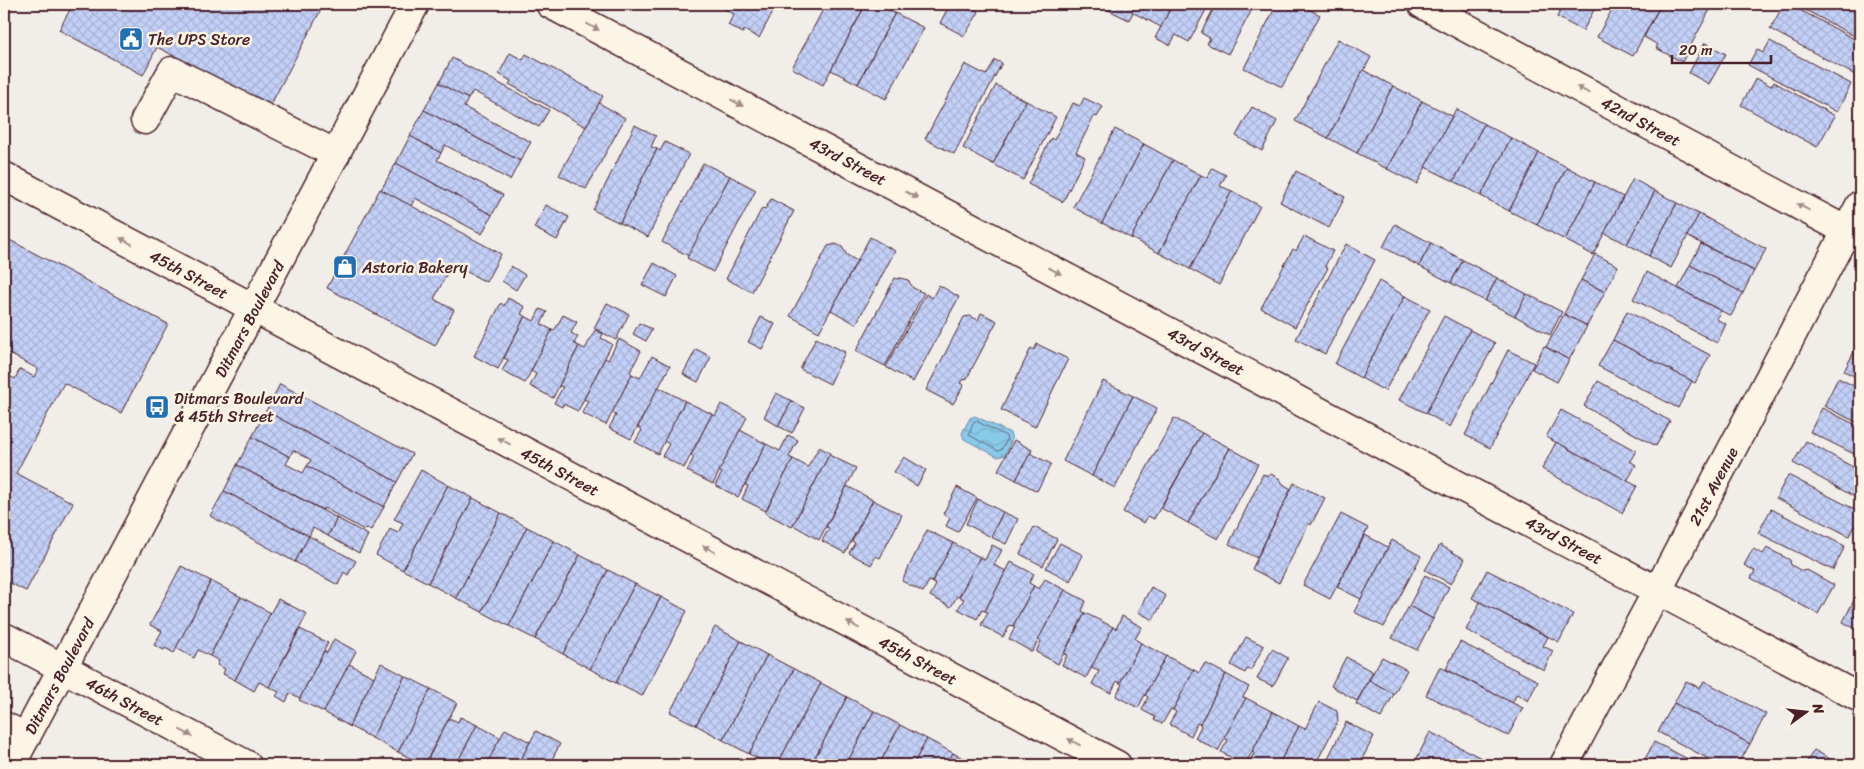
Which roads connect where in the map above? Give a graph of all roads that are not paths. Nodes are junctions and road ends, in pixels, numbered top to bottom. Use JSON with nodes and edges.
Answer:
{"nodes":[{"id":1,"x":415,"y":4,"type":"edge"},
{"id":2,"x":550,"y":4,"type":"edge"},
{"id":3,"x":1422,"y":4,"type":"edge"},
{"id":4,"x":145,"y":120,"type":"dead end"},
{"id":5,"x":336,"y":154,"type":"junction"},
{"id":6,"x":4,"y":176,"type":"edge"},
{"id":7,"x":1860,"y":204,"type":"edge"},
{"id":8,"x":1853,"y":234,"type":"edge"},
{"id":9,"x":254,"y":309,"type":"junction"},
{"id":10,"x":1658,"y":590,"type":"junction"},
{"id":11,"x":4,"y":637,"type":"edge"},
{"id":12,"x":63,"y":669,"type":"junction"},
{"id":13,"x":1860,"y":698,"type":"edge"},
{"id":14,"x":15,"y":732,"type":"edge"},
{"id":15,"x":12,"y":765,"type":"edge"},
{"id":16,"x":246,"y":765,"type":"edge"},
{"id":17,"x":1117,"y":765,"type":"edge"},
{"id":18,"x":1564,"y":765,"type":"edge"}],
"edges":[{"from":1,"to":5,"type":"street","name":"Ditmars Boulevard"},
{"from":2,"to":10,"type":"street","name":"43rd Street","one_way":true},
{"from":8,"to":3,"type":"street","name":"42nd Street","one_way":true},
{"from":4,"to":5,"type":"street"},
{"from":5,"to":9,"type":"street","name":"Ditmars Boulevard"},
{"from":9,"to":6,"type":"street","name":"45th Street","one_way":true},
{"from":7,"to":8,"type":"street","name":"21st Avenue"},
{"from":8,"to":10,"type":"street","name":"21st Avenue"},
{"from":9,"to":12,"type":"street","name":"Ditmars Boulevard"},
{"from":17,"to":9,"type":"street","name":"45th Street","one_way":true},
{"from":10,"to":13,"type":"street","name":"43rd Street"},
{"from":10,"to":18,"type":"street","name":"21st Avenue"},
{"from":11,"to":12,"type":"street","name":"46th Street"},
{"from":12,"to":14,"type":"street","name":"Ditmars Boulevard"},
{"from":12,"to":16,"type":"street","name":"46th Street","one_way":true},
{"from":14,"to":15,"type":"street","name":"Ditmars Boulevard"}]}
